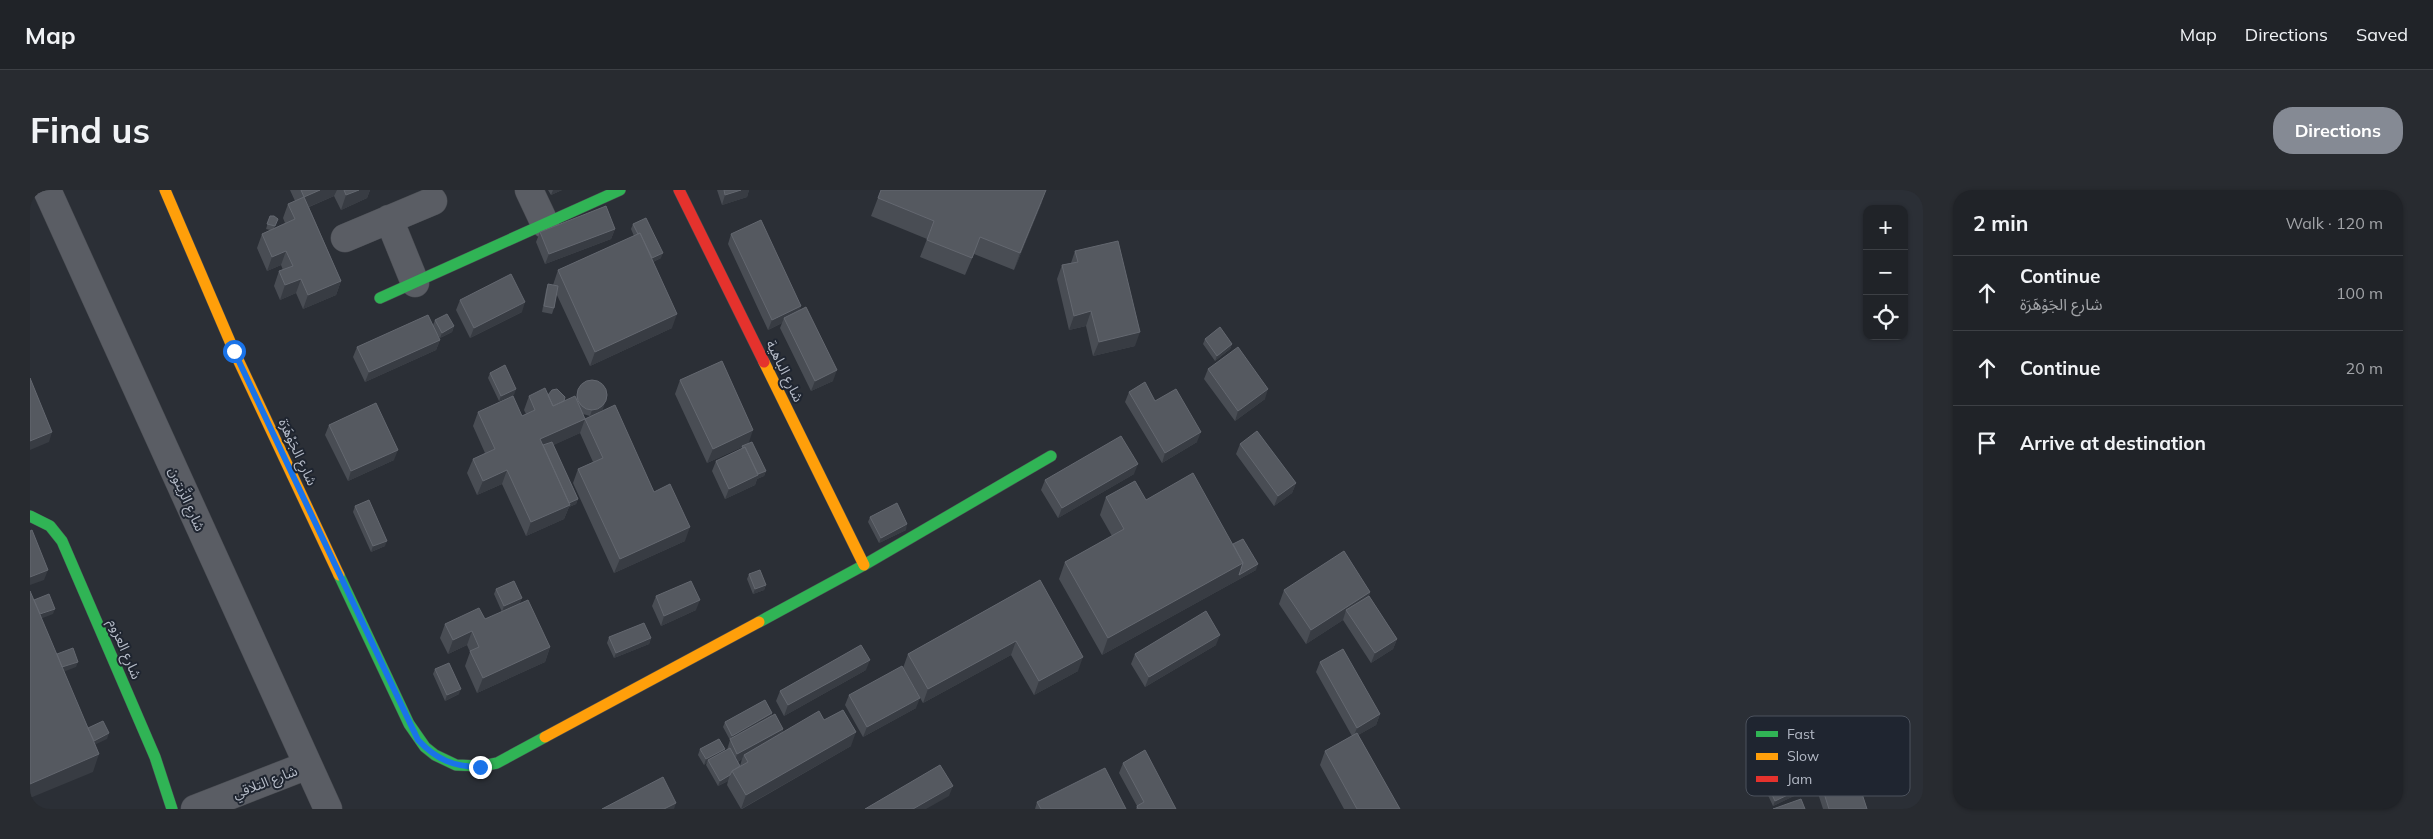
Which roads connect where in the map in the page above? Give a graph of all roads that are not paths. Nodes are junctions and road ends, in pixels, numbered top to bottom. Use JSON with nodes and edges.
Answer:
{"nodes":[{"id":1,"x":47,"y":190,"type":"edge"},
{"id":2,"x":165,"y":190,"type":"edge"},
{"id":3,"x":529,"y":190,"type":"edge"},
{"id":4,"x":620,"y":190,"type":"edge"},
{"id":5,"x":679,"y":190,"type":"edge"},
{"id":6,"x":433,"y":200,"type":"dead end"},
{"id":7,"x":389,"y":220,"type":"junction"},
{"id":8,"x":545,"y":224,"type":"junction"},
{"id":9,"x":345,"y":238,"type":"dead end"},
{"id":10,"x":415,"y":283,"type":"junction"},
{"id":11,"x":380,"y":298,"type":"dead end"},
{"id":12,"x":1051,"y":456,"type":"dead end"},
{"id":13,"x":30,"y":516,"type":"edge"},
{"id":14,"x":864,"y":565,"type":"junction"},
{"id":15,"x":308,"y":765,"type":"junction"},
{"id":16,"x":172,"y":809,"type":"edge"},
{"id":17,"x":195,"y":809,"type":"edge"},
{"id":18,"x":328,"y":809,"type":"edge"}],
"edges":[{"from":1,"to":15,"type":"street","name":"شارع الزَّيتون"},
{"from":2,"to":14,"type":"street","name":"شارع الجَوْهَرَة"},
{"from":3,"to":8,"type":"street"},
{"from":4,"to":8,"type":"street"},
{"from":5,"to":14,"type":"street","name":"شارع الباهية"},
{"from":6,"to":7,"type":"street"},
{"from":7,"to":9,"type":"street"},
{"from":7,"to":10,"type":"street"},
{"from":8,"to":10,"type":"street"},
{"from":10,"to":11,"type":"street"},
{"from":12,"to":14,"type":"street","name":"شارع الجَوْهَرَة"},
{"from":13,"to":16,"type":"street","name":"شارع العزوم"},
{"from":15,"to":17,"type":"street","name":"شارع التلاقي"},
{"from":15,"to":18,"type":"street","name":"شارع الزَّيتون"}]}
